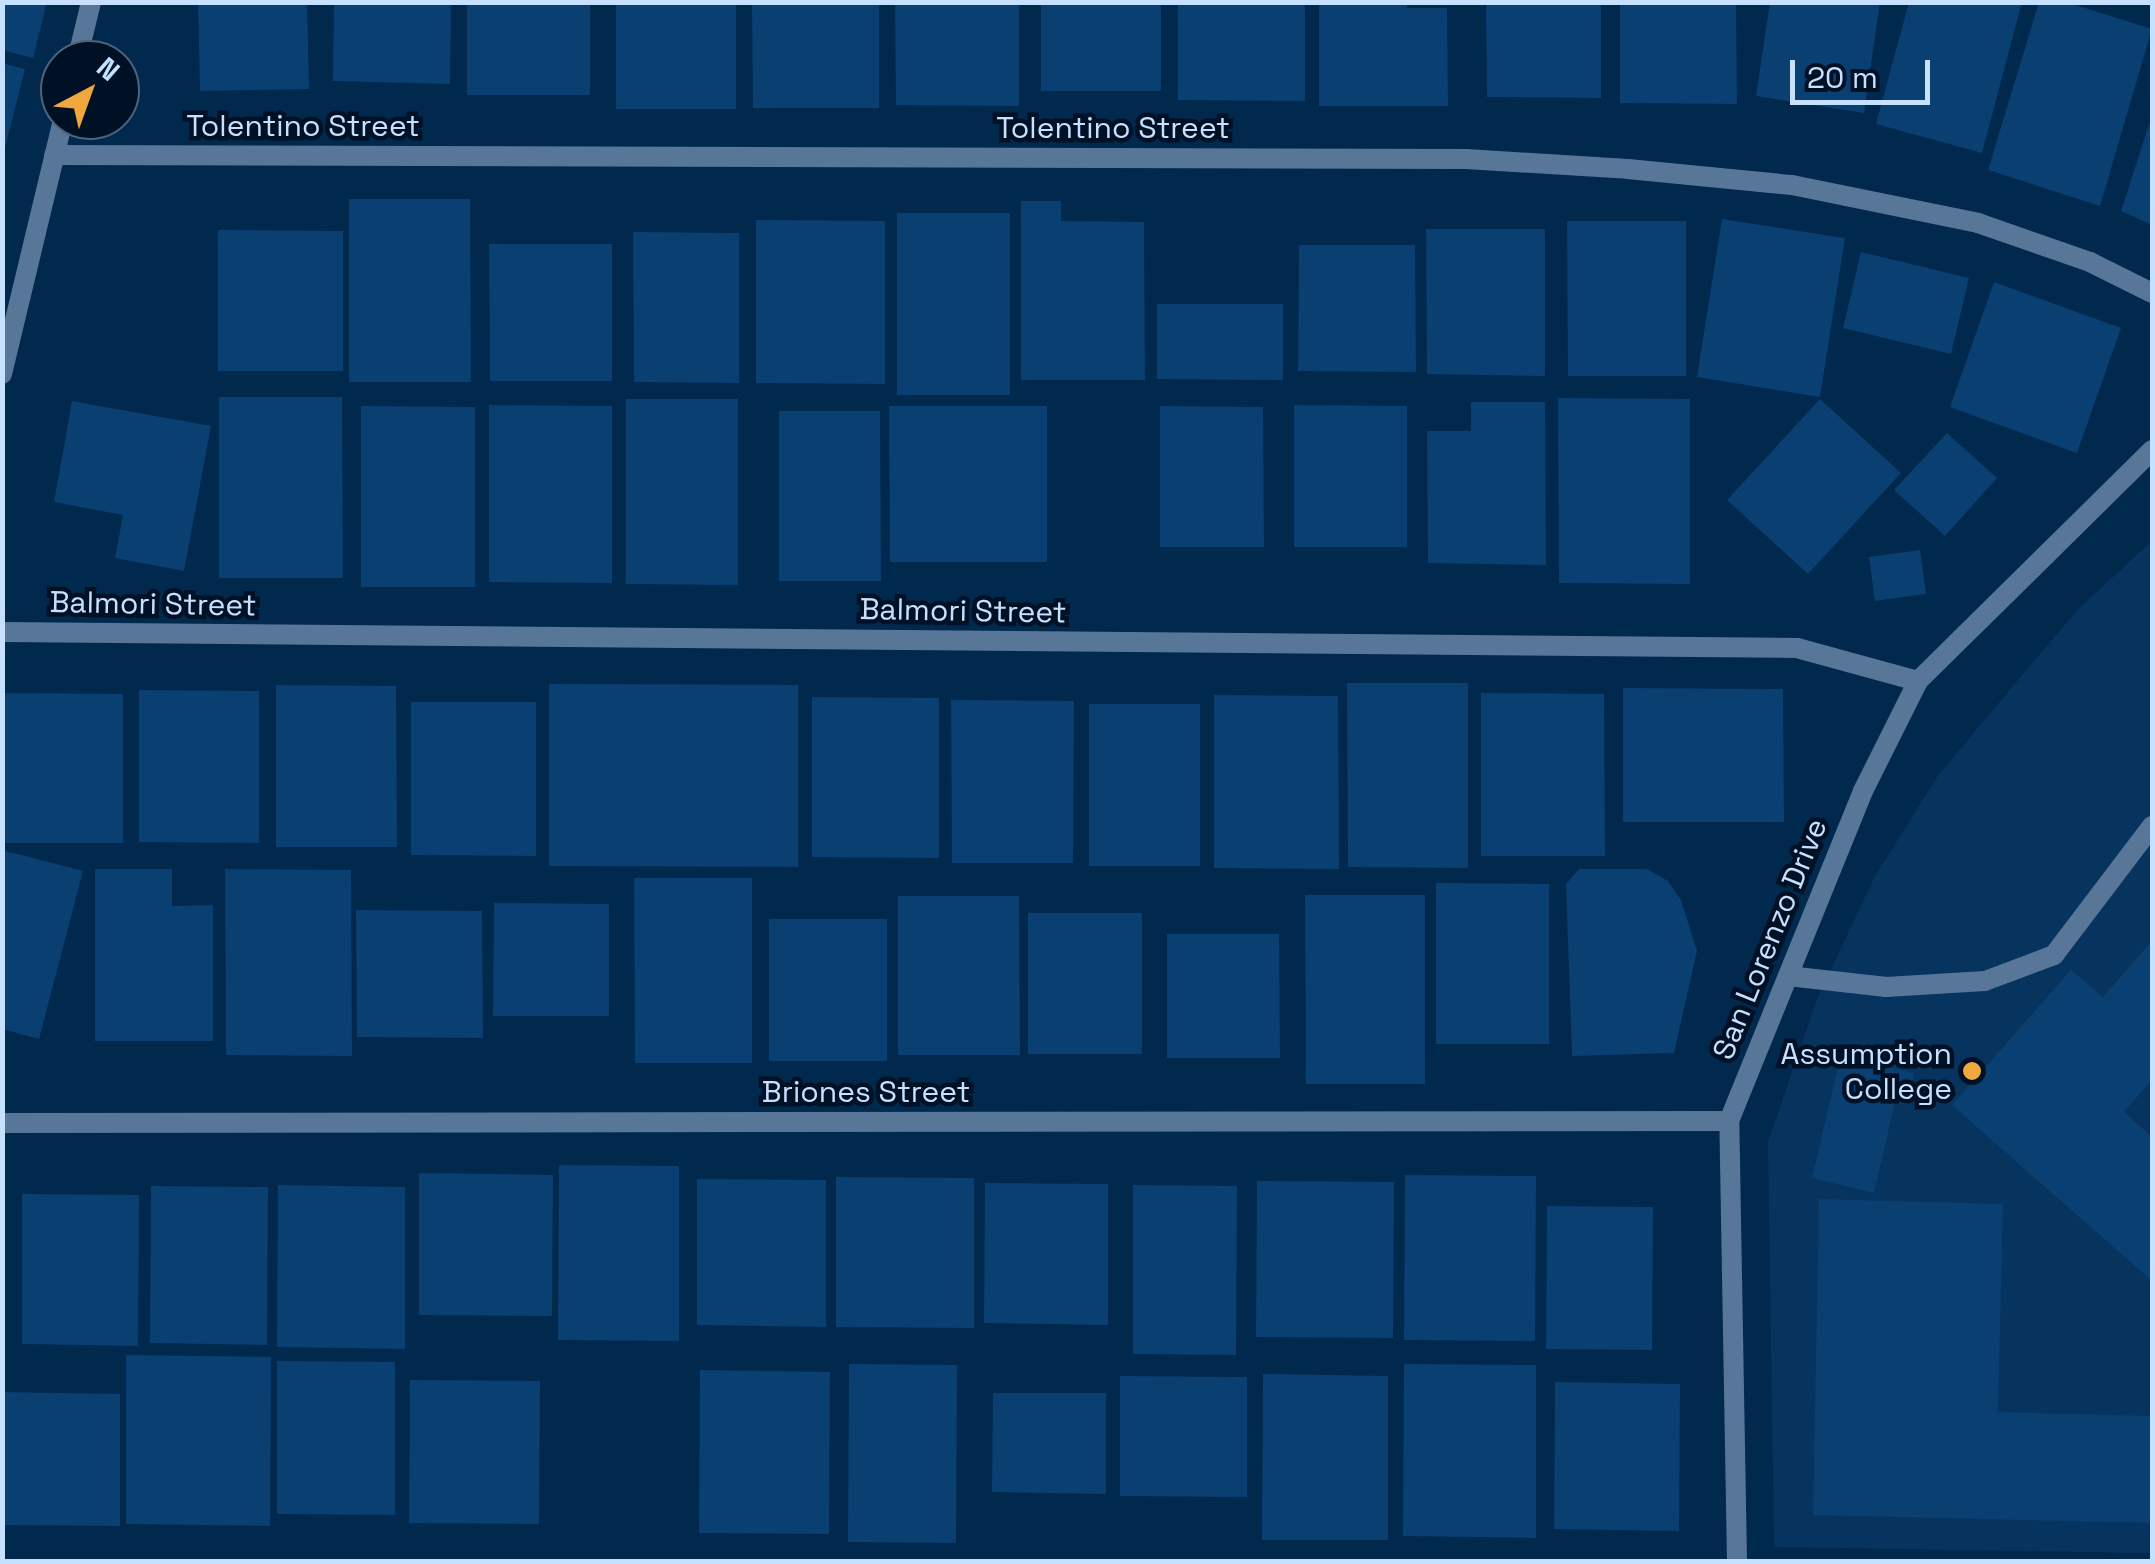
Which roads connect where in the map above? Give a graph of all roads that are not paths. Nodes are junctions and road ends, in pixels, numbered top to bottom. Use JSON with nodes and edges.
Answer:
{"nodes":[{"id":1,"x":92,"y":2,"type":"edge"},
{"id":2,"x":83,"y":40,"type":"edge"},
{"id":3,"x":58,"y":140,"type":"edge"},
{"id":4,"x":54,"y":155,"type":"junction"},
{"id":5,"x":2152,"y":293,"type":"edge"},
{"id":6,"x":2,"y":374,"type":"edge"},
{"id":7,"x":2152,"y":450,"type":"edge"},
{"id":8,"x":2,"y":632,"type":"edge"},
{"id":9,"x":1918,"y":680,"type":"junction"},
{"id":10,"x":2152,"y":826,"type":"edge"},
{"id":11,"x":1788,"y":976,"type":"junction"},
{"id":12,"x":1729,"y":1122,"type":"junction"},
{"id":13,"x":2,"y":1123,"type":"edge"},
{"id":14,"x":1737,"y":1562,"type":"edge"}],
"edges":[{"from":1,"to":2,"type":"street"},
{"from":3,"to":4,"type":"street"},
{"from":4,"to":5,"type":"street","name":"Tolentino Street"},
{"from":4,"to":6,"type":"street"},
{"from":7,"to":9,"type":"street","name":"San Lorenzo Drive"},
{"from":8,"to":9,"type":"street","name":"Balmori Street"},
{"from":9,"to":11,"type":"street","name":"San Lorenzo Drive"},
{"from":10,"to":11,"type":"street"},
{"from":11,"to":12,"type":"street","name":"San Lorenzo Drive"},
{"from":12,"to":13,"type":"street","name":"Briones Street"},
{"from":12,"to":14,"type":"street","name":"San Lorenzo Drive"}]}
